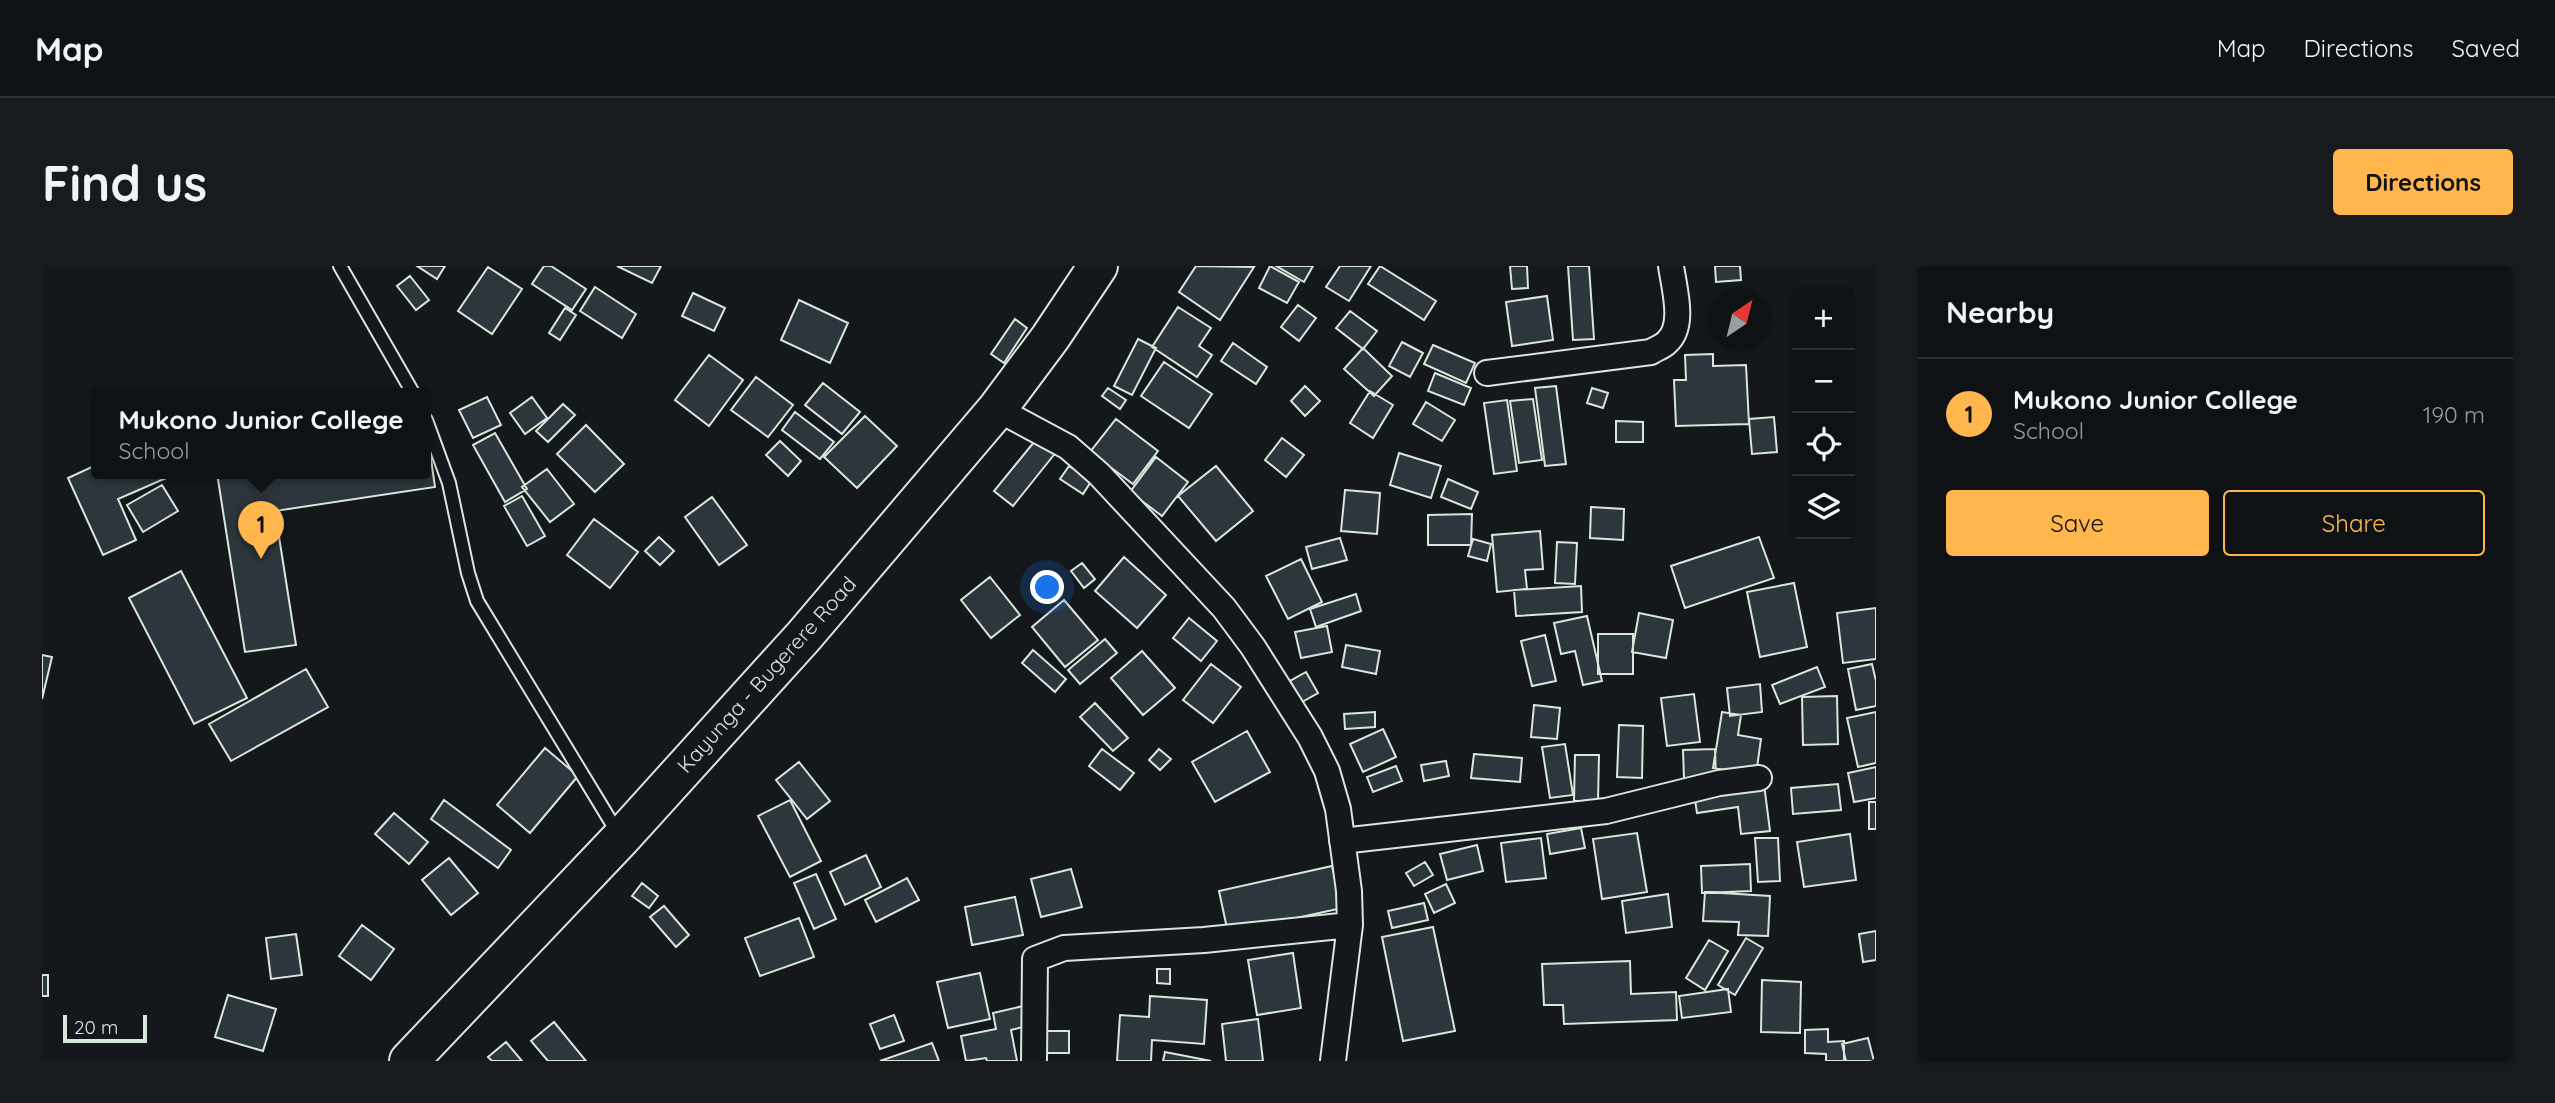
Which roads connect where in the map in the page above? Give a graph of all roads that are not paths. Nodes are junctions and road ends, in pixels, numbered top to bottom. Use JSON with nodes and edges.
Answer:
{"nodes":[{"id":1,"x":340,"y":266,"type":"edge"},
{"id":2,"x":1098,"y":266,"type":"edge"},
{"id":3,"x":1671,"y":266,"type":"edge"},
{"id":4,"x":1487,"y":373,"type":"dead end"},
{"id":5,"x":410,"y":388,"type":"edge"},
{"id":6,"x":998,"y":409,"type":"junction"},
{"id":7,"x":431,"y":436,"type":"edge"},
{"id":8,"x":1759,"y":778,"type":"dead end"},
{"id":9,"x":621,"y":838,"type":"junction"},
{"id":10,"x":1342,"y":841,"type":"junction"},
{"id":11,"x":1350,"y":925,"type":"junction"},
{"id":12,"x":409,"y":1061,"type":"edge"},
{"id":13,"x":1034,"y":1061,"type":"edge"},
{"id":14,"x":1333,"y":1061,"type":"edge"}],
"edges":[{"from":1,"to":5,"type":"lane"},
{"from":2,"to":6,"type":"main road","name":"Kayunga - Bugerere Road"},
{"from":3,"to":4,"type":"street"},
{"from":6,"to":9,"type":"main road","name":"Kayunga - Bugerere Road"},
{"from":6,"to":10,"type":"street"},
{"from":7,"to":9,"type":"lane"},
{"from":8,"to":10,"type":"street"},
{"from":9,"to":12,"type":"main road","name":"Kayunga - Bugerere Road"},
{"from":10,"to":11,"type":"street"},
{"from":11,"to":13,"type":"street"},
{"from":11,"to":14,"type":"street"}]}
